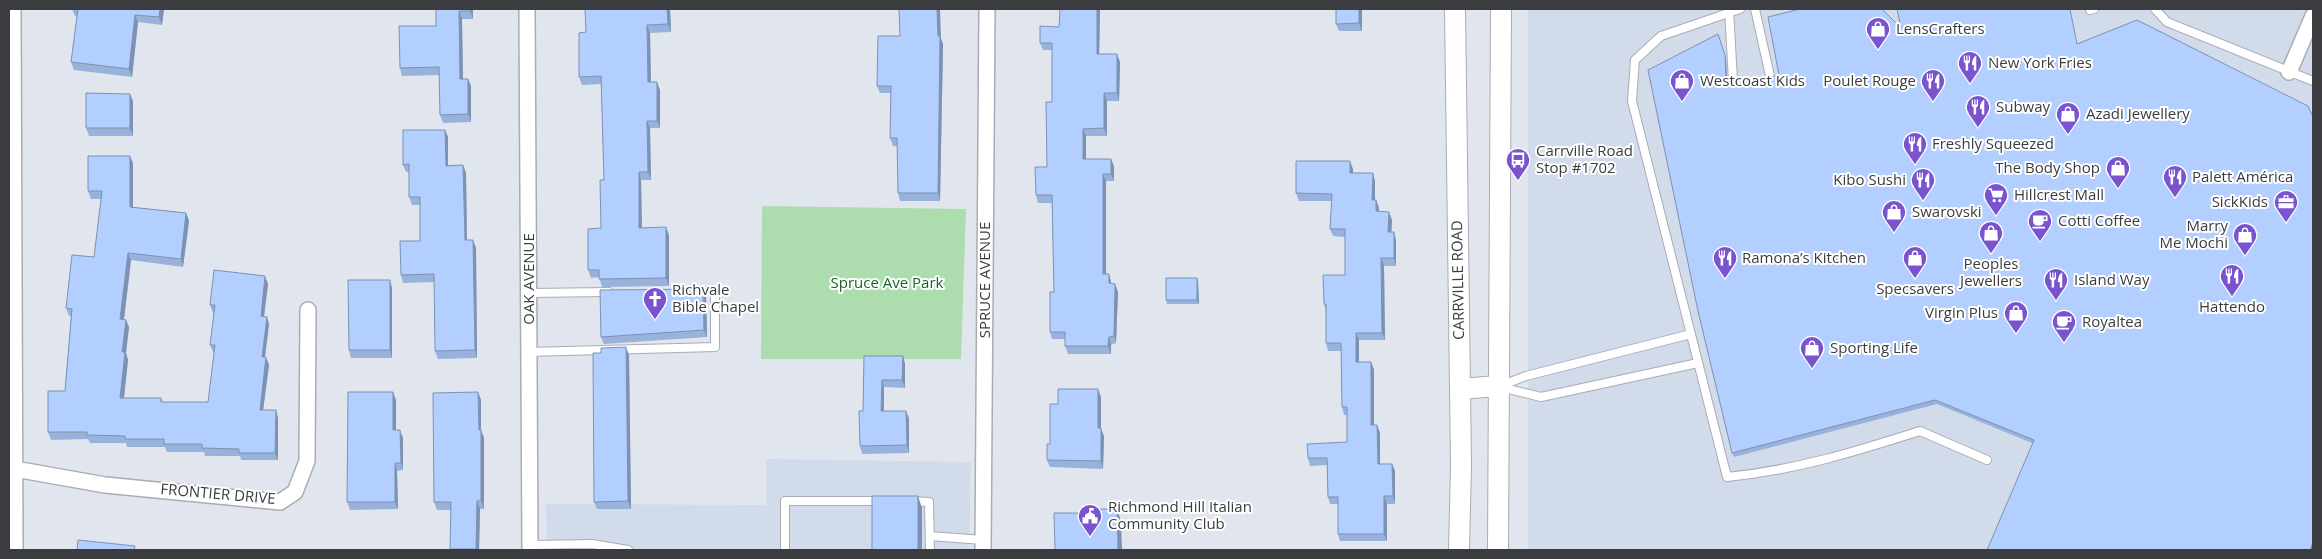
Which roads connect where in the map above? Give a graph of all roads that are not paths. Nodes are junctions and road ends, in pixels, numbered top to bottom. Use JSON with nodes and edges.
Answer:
{"nodes":[{"id":1,"x":13,"y":9,"type":"edge"},
{"id":2,"x":527,"y":9,"type":"edge"},
{"id":3,"x":987,"y":9,"type":"edge"},
{"id":4,"x":1455,"y":9,"type":"edge"},
{"id":5,"x":1501,"y":9,"type":"edge"},
{"id":6,"x":1740,"y":9,"type":"edge"},
{"id":7,"x":1755,"y":9,"type":"edge"},
{"id":8,"x":2155,"y":9,"type":"edge"},
{"id":9,"x":1729,"y":11,"type":"edge"},
{"id":10,"x":2313,"y":16,"type":"edge"},
{"id":11,"x":2289,"y":72,"type":"junction"},
{"id":12,"x":1770,"y":76,"type":"edge"},
{"id":13,"x":1733,"y":81,"type":"edge"},
{"id":14,"x":2313,"y":81,"type":"edge"},
{"id":15,"x":686,"y":291,"type":"edge"},
{"id":16,"x":617,"y":292,"type":"edge"},
{"id":17,"x":529,"y":293,"type":"junction"},
{"id":18,"x":308,"y":310,"type":"dead end"},
{"id":19,"x":1691,"y":334,"type":"junction"},
{"id":20,"x":529,"y":352,"type":"junction"},
{"id":21,"x":1698,"y":363,"type":"junction"},
{"id":22,"x":1498,"y":386,"type":"junction"},
{"id":23,"x":1460,"y":389,"type":"junction"},
{"id":24,"x":1987,"y":460,"type":"dead end"},
{"id":25,"x":15,"y":469,"type":"junction"},
{"id":26,"x":891,"y":501,"type":"edge"},
{"id":27,"x":900,"y":501,"type":"edge"},
{"id":28,"x":930,"y":536,"type":"junction"},
{"id":29,"x":984,"y":545,"type":"edge"},
{"id":30,"x":530,"y":547,"type":"edge"},
{"id":31,"x":592,"y":547,"type":"edge"},
{"id":32,"x":15,"y":550,"type":"edge"},
{"id":33,"x":628,"y":550,"type":"edge"},
{"id":34,"x":785,"y":550,"type":"edge"},
{"id":35,"x":930,"y":550,"type":"edge"},
{"id":36,"x":1459,"y":550,"type":"edge"},
{"id":37,"x":1498,"y":550,"type":"edge"}],
"edges":[{"from":1,"to":25,"type":"street"},
{"from":2,"to":17,"type":"street","name":"OAK AVENUE"},
{"from":3,"to":29,"type":"street","name":"SPRUCE AVENUE"},
{"from":4,"to":23,"type":"main road","name":"CARRVILLE ROAD"},
{"from":5,"to":22,"type":"main road"},
{"from":6,"to":9,"type":"lane"},
{"from":7,"to":12,"type":"lane"},
{"from":8,"to":11,"type":"lane"},
{"from":9,"to":13,"type":"lane"},
{"from":9,"to":19,"type":"lane"},
{"from":10,"to":11,"type":"street"},
{"from":11,"to":14,"type":"lane"},
{"from":15,"to":20,"type":"lane"},
{"from":16,"to":17,"type":"lane"},
{"from":17,"to":20,"type":"street","name":"OAK AVENUE"},
{"from":18,"to":25,"type":"street","name":"FRONTIER DRIVE"},
{"from":19,"to":21,"type":"lane"},
{"from":19,"to":22,"type":"lane"},
{"from":20,"to":30,"type":"street","name":"OAK AVENUE"},
{"from":21,"to":22,"type":"lane"},
{"from":21,"to":24,"type":"lane"},
{"from":22,"to":23,"type":"main road"},
{"from":22,"to":37,"type":"main road"},
{"from":23,"to":36,"type":"main road","name":"CARRVILLE ROAD"},
{"from":25,"to":32,"type":"street"},
{"from":26,"to":34,"type":"lane"},
{"from":27,"to":28,"type":"lane"},
{"from":28,"to":29,"type":"lane"},
{"from":28,"to":35,"type":"lane"},
{"from":30,"to":31,"type":"lane"},
{"from":31,"to":33,"type":"lane"}]}
